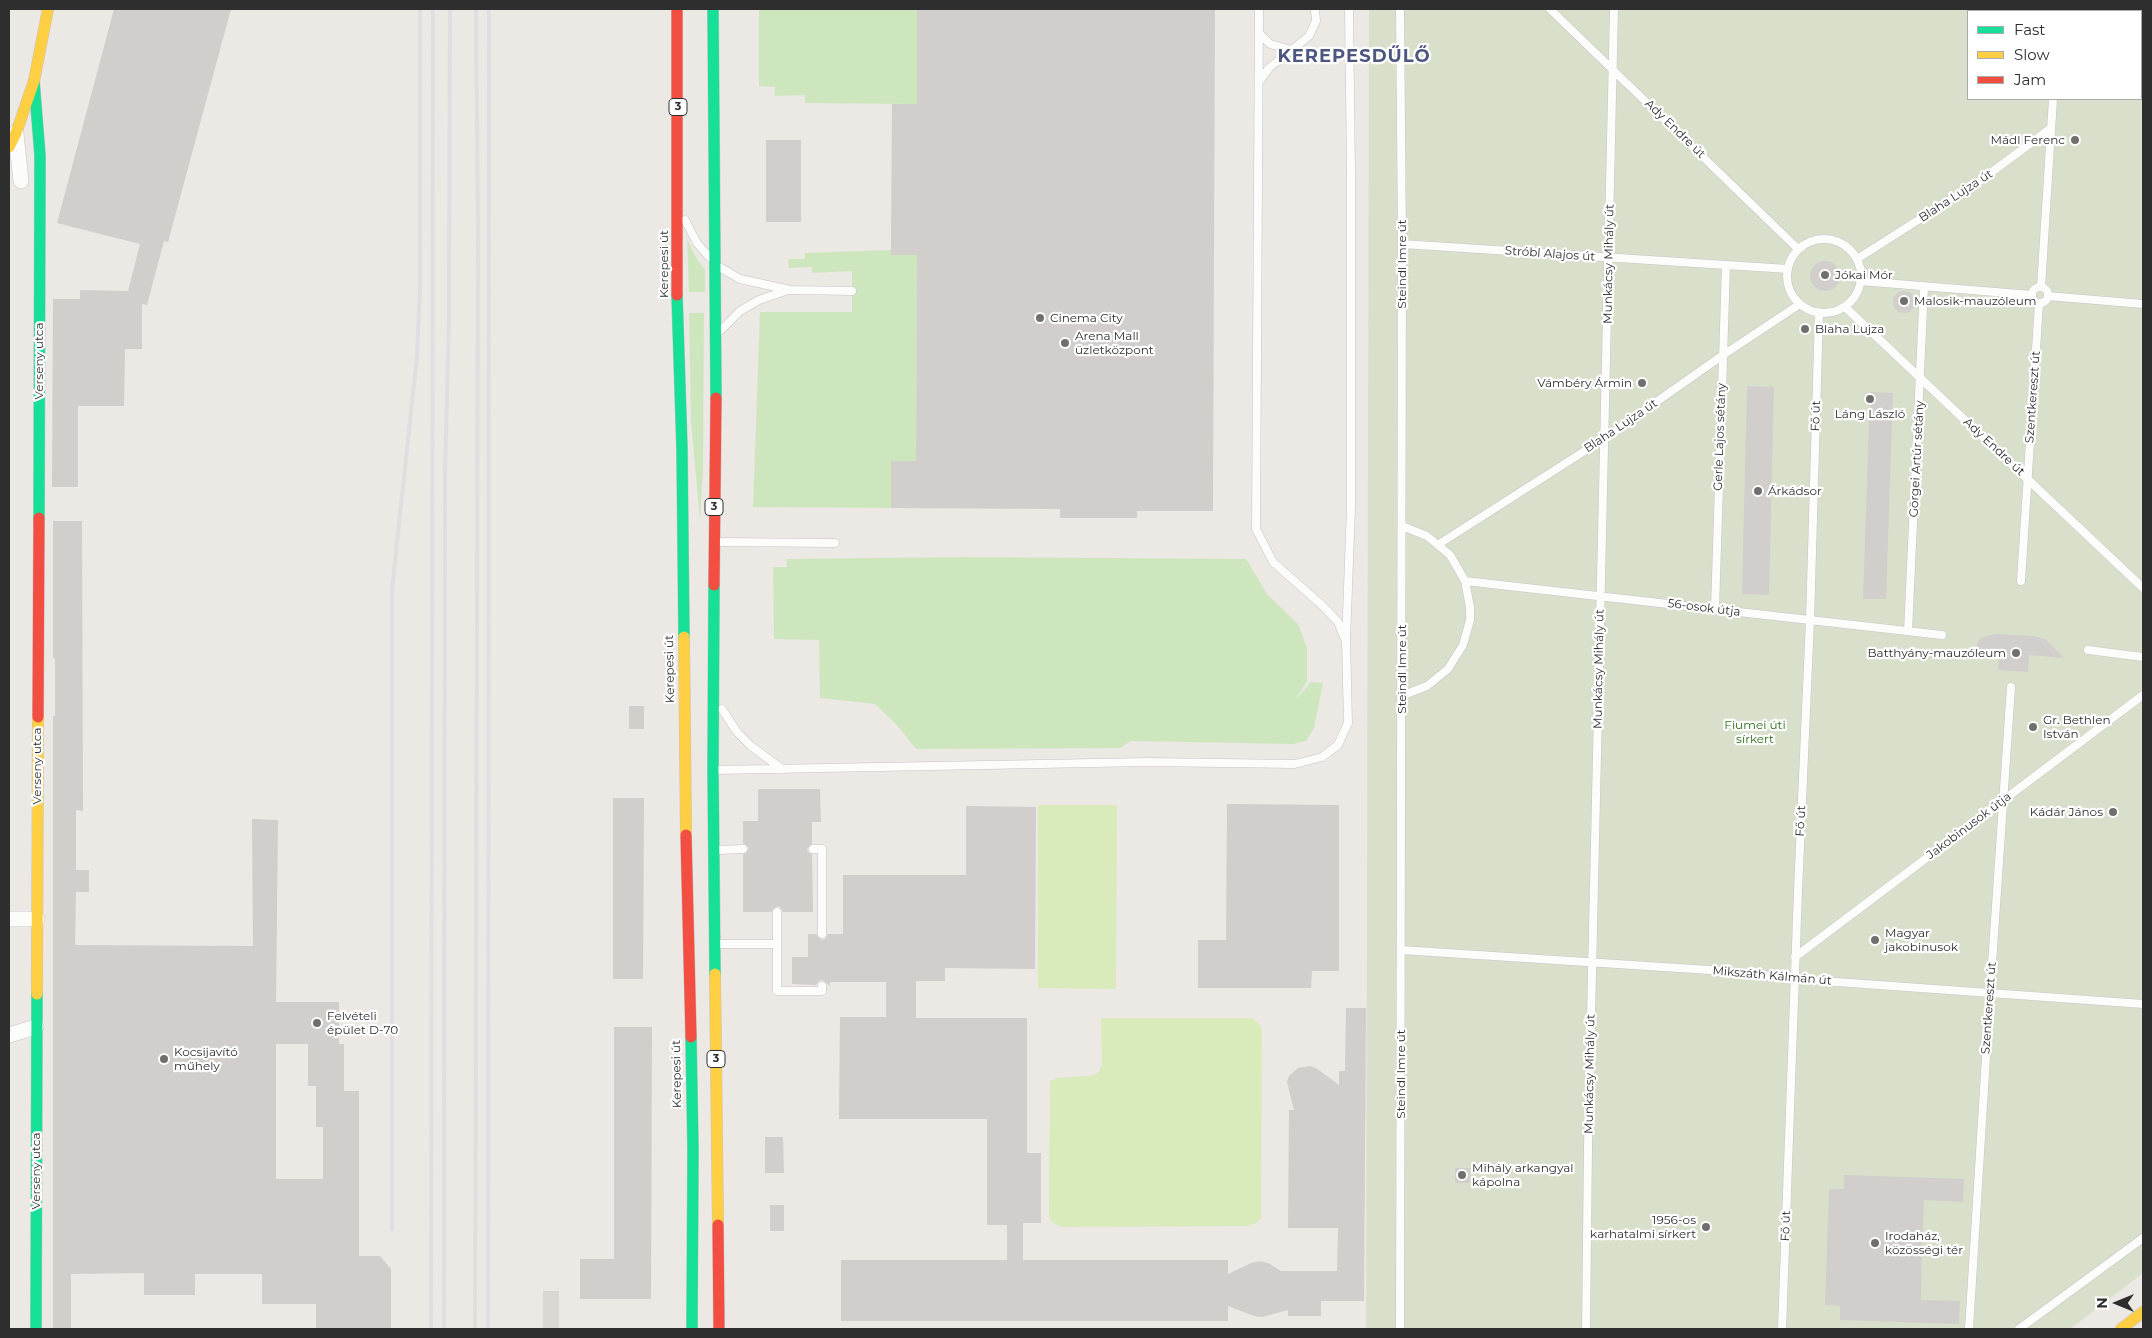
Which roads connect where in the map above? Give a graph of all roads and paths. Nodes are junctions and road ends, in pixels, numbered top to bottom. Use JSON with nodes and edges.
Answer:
{"nodes":[{"id":1,"x":48,"y":9,"type":"edge"},
{"id":2,"x":678,"y":9,"type":"edge"},
{"id":3,"x":713,"y":9,"type":"edge"},
{"id":4,"x":1259,"y":9,"type":"edge"},
{"id":5,"x":1315,"y":9,"type":"edge"},
{"id":6,"x":1349,"y":9,"type":"edge"},
{"id":7,"x":1400,"y":9,"type":"edge"},
{"id":8,"x":1550,"y":9,"type":"edge"},
{"id":9,"x":1614,"y":9,"type":"edge"},
{"id":10,"x":1259,"y":33,"type":"junction"},
{"id":11,"x":1291,"y":50,"type":"junction"},
{"id":12,"x":1613,"y":68,"type":"junction"},
{"id":13,"x":1260,"y":80,"type":"junction"},
{"id":14,"x":34,"y":81,"type":"junction"},
{"id":15,"x":2053,"y":100,"type":"edge"},
{"id":16,"x":2051,"y":128,"type":"junction"},
{"id":17,"x":12,"y":140,"type":"edge"},
{"id":18,"x":15,"y":177,"type":"edge"},
{"id":19,"x":39,"y":202,"type":"junction"},
{"id":20,"x":678,"y":205,"type":"junction"},
{"id":21,"x":1402,"y":244,"type":"junction"},
{"id":22,"x":1798,"y":250,"type":"junction"},
{"id":23,"x":1609,"y":258,"type":"junction"},
{"id":24,"x":1857,"y":260,"type":"junction"},
{"id":25,"x":715,"y":264,"type":"junction"},
{"id":26,"x":1726,"y":265,"type":"junction"},
{"id":27,"x":1788,"y":269,"type":"junction"},
{"id":28,"x":1860,"y":281,"type":"junction"},
{"id":29,"x":1924,"y":287,"type":"junction"},
{"id":30,"x":2041,"y":287,"type":"junction"},
{"id":31,"x":790,"y":290,"type":"junction"},
{"id":32,"x":852,"y":291,"type":"dead end"},
{"id":33,"x":2032,"y":295,"type":"junction"},
{"id":34,"x":2048,"y":296,"type":"junction"},
{"id":35,"x":2039,"y":303,"type":"junction"},
{"id":36,"x":1800,"y":304,"type":"junction"},
{"id":37,"x":2143,"y":304,"type":"edge"},
{"id":38,"x":1845,"y":307,"type":"junction"},
{"id":39,"x":1819,"y":313,"type":"junction"},
{"id":40,"x":716,"y":335,"type":"junction"},
{"id":41,"x":1723,"y":355,"type":"junction"},
{"id":42,"x":1920,"y":378,"type":"junction"},
{"id":43,"x":1605,"y":438,"type":"junction"},
{"id":44,"x":2028,"y":479,"type":"junction"},
{"id":45,"x":1402,"y":526,"type":"junction"},
{"id":46,"x":713,"y":542,"type":"junction"},
{"id":47,"x":835,"y":543,"type":"dead end"},
{"id":48,"x":1439,"y":544,"type":"junction"},
{"id":49,"x":1465,"y":581,"type":"junction"},
{"id":50,"x":2021,"y":581,"type":"dead end"},
{"id":51,"x":2143,"y":588,"type":"edge"},
{"id":52,"x":1601,"y":596,"type":"junction"},
{"id":53,"x":1715,"y":609,"type":"junction"},
{"id":54,"x":1810,"y":620,"type":"junction"},
{"id":55,"x":1908,"y":631,"type":"junction"},
{"id":56,"x":1942,"y":635,"type":"dead end"},
{"id":57,"x":1346,"y":641,"type":"junction"},
{"id":58,"x":2088,"y":650,"type":"dead end"},
{"id":59,"x":2143,"y":657,"type":"edge"},
{"id":60,"x":713,"y":678,"type":"junction"},
{"id":61,"x":2011,"y":687,"type":"dead end"},
{"id":62,"x":2143,"y":695,"type":"edge"},
{"id":63,"x":1402,"y":696,"type":"junction"},
{"id":64,"x":782,"y":769,"type":"junction"},
{"id":65,"x":713,"y":770,"type":"junction"},
{"id":66,"x":2004,"y":799,"type":"junction"},
{"id":67,"x":743,"y":849,"type":"dead end"},
{"id":68,"x":813,"y":849,"type":"dead end"},
{"id":69,"x":714,"y":850,"type":"junction"},
{"id":70,"x":777,"y":912,"type":"dead end"},
{"id":71,"x":9,"y":919,"type":"edge"},
{"id":72,"x":37,"y":919,"type":"junction"},
{"id":73,"x":822,"y":934,"type":"dead end"},
{"id":74,"x":715,"y":944,"type":"junction"},
{"id":75,"x":777,"y":944,"type":"junction"},
{"id":76,"x":1402,"y":950,"type":"junction"},
{"id":77,"x":1795,"y":957,"type":"junction"},
{"id":78,"x":1593,"y":964,"type":"junction"},
{"id":79,"x":1794,"y":979,"type":"junction"},
{"id":80,"x":822,"y":988,"type":"dead end"},
{"id":81,"x":1990,"y":993,"type":"junction"},
{"id":82,"x":2143,"y":1004,"type":"edge"},
{"id":83,"x":36,"y":1027,"type":"junction"},
{"id":84,"x":9,"y":1035,"type":"edge"},
{"id":85,"x":2143,"y":1238,"type":"edge"},
{"id":86,"x":2143,"y":1312,"type":"edge"},
{"id":87,"x":692,"y":1322,"type":"edge"},
{"id":88,"x":36,"y":1329,"type":"edge"},
{"id":89,"x":701,"y":1329,"type":"edge"},
{"id":90,"x":719,"y":1329,"type":"edge"},
{"id":91,"x":1400,"y":1329,"type":"edge"},
{"id":92,"x":1586,"y":1329,"type":"edge"},
{"id":93,"x":1782,"y":1329,"type":"edge"},
{"id":94,"x":1969,"y":1329,"type":"edge"},
{"id":95,"x":2019,"y":1329,"type":"edge"},
{"id":96,"x":2121,"y":1329,"type":"edge"}],
"edges":[{"from":1,"to":14,"type":"main road"},
{"from":2,"to":20,"type":"main road","name":"Kerepesi út","number":"3"},
{"from":3,"to":25,"type":"main road","number":"3"},
{"from":4,"to":10,"type":"lane"},
{"from":5,"to":11,"type":"lane"},
{"from":6,"to":57,"type":"lane"},
{"from":7,"to":21,"type":"lane","name":"Steindl Imre út"},
{"from":8,"to":12,"type":"lane","name":"Ady Endre út"},
{"from":9,"to":12,"type":"lane","name":"Munkácsy Mihály út"},
{"from":10,"to":11,"type":"lane"},
{"from":10,"to":13,"type":"lane"},
{"from":11,"to":13,"type":"lane"},
{"from":12,"to":22,"type":"lane","name":"Ady Endre út"},
{"from":12,"to":23,"type":"lane","name":"Munkácsy Mihály út"},
{"from":13,"to":57,"type":"lane"},
{"from":14,"to":17,"type":"main road"},
{"from":14,"to":19,"type":"main road","name":"Verseny utca"},
{"from":15,"to":16,"type":"lane"},
{"from":16,"to":24,"type":"lane","name":"Blaha Lujza út"},
{"from":16,"to":30,"type":"lane"},
{"from":17,"to":18,"type":"street"},
{"from":18,"to":19,"type":"street"},
{"from":19,"to":72,"type":"main road","name":"Verseny utca"},
{"from":20,"to":25,"type":"lane"},
{"from":20,"to":87,"type":"main road","name":"Kerepesi út","number":"3"},
{"from":21,"to":23,"type":"lane","name":"Stróbl Alajos út"},
{"from":21,"to":45,"type":"lane","name":"Steindl Imre út"},
{"from":22,"to":24,"type":"lane"},
{"from":22,"to":27,"type":"lane"},
{"from":23,"to":26,"type":"lane","name":"Stróbl Alajos út"},
{"from":23,"to":43,"type":"lane","name":"Munkácsy Mihály út"},
{"from":24,"to":28,"type":"lane"},
{"from":25,"to":31,"type":"lane"},
{"from":25,"to":40,"type":"main road","number":"3"},
{"from":26,"to":27,"type":"lane","name":"Stróbl Alajos út"},
{"from":26,"to":41,"type":"lane","name":"Gerle Lajos sétány"},
{"from":27,"to":36,"type":"lane"},
{"from":28,"to":29,"type":"lane"},
{"from":28,"to":38,"type":"lane"},
{"from":29,"to":33,"type":"lane"},
{"from":29,"to":42,"type":"lane","name":"Görgei Artúr sétány"},
{"from":30,"to":33,"type":"lane"},
{"from":30,"to":34,"type":"lane"},
{"from":31,"to":32,"type":"lane"},
{"from":31,"to":40,"type":"lane"},
{"from":33,"to":35,"type":"lane"},
{"from":34,"to":35,"type":"lane"},
{"from":34,"to":37,"type":"lane"},
{"from":35,"to":44,"type":"lane","name":"Szentkereszt út"},
{"from":36,"to":39,"type":"lane"},
{"from":36,"to":41,"type":"lane","name":"Blaha Lujza út"},
{"from":38,"to":39,"type":"lane"},
{"from":38,"to":42,"type":"lane","name":"Ady Endre út"},
{"from":39,"to":54,"type":"lane","name":"Fő út"},
{"from":40,"to":46,"type":"main road","number":"3"},
{"from":41,"to":43,"type":"lane","name":"Blaha Lujza út"},
{"from":41,"to":53,"type":"lane","name":"Gerle Lajos sétány"},
{"from":42,"to":44,"type":"lane","name":"Ady Endre út"},
{"from":42,"to":55,"type":"lane","name":"Görgei Artúr sétány"},
{"from":43,"to":48,"type":"lane","name":"Blaha Lujza út"},
{"from":43,"to":52,"type":"lane","name":"Munkácsy Mihály út"},
{"from":44,"to":50,"type":"lane","name":"Szentkereszt út"},
{"from":44,"to":51,"type":"lane","name":"Ady Endre út"},
{"from":45,"to":48,"type":"lane"},
{"from":45,"to":63,"type":"lane","name":"Steindl Imre út"},
{"from":46,"to":47,"type":"lane"},
{"from":46,"to":60,"type":"main road","number":"3"},
{"from":48,"to":49,"type":"lane"},
{"from":49,"to":52,"type":"lane","name":"56-osok útja"},
{"from":49,"to":63,"type":"lane"},
{"from":52,"to":53,"type":"lane","name":"56-osok útja"},
{"from":52,"to":78,"type":"lane","name":"Munkácsy Mihály út"},
{"from":53,"to":54,"type":"lane","name":"56-osok útja"},
{"from":54,"to":55,"type":"lane","name":"56-osok útja"},
{"from":54,"to":77,"type":"lane","name":"Fő út"},
{"from":55,"to":56,"type":"lane","name":"56-osok útja"},
{"from":57,"to":64,"type":"lane"},
{"from":58,"to":59,"type":"lane"},
{"from":60,"to":64,"type":"lane"},
{"from":60,"to":65,"type":"main road","number":"3"},
{"from":61,"to":66,"type":"lane","name":"Szentkereszt út"},
{"from":62,"to":66,"type":"lane","name":"Jakobinusok útja"},
{"from":63,"to":76,"type":"lane","name":"Steindl Imre út"},
{"from":64,"to":65,"type":"lane"},
{"from":65,"to":69,"type":"main road","number":"3"},
{"from":66,"to":77,"type":"lane","name":"Jakobinusok útja"},
{"from":66,"to":81,"type":"lane","name":"Szentkereszt út"},
{"from":67,"to":69,"type":"lane"},
{"from":68,"to":73,"type":"lane"},
{"from":69,"to":74,"type":"main road","number":"3"},
{"from":70,"to":75,"type":"lane"},
{"from":71,"to":72,"type":"street"},
{"from":72,"to":83,"type":"main road","name":"Verseny utca"},
{"from":74,"to":75,"type":"lane"},
{"from":74,"to":90,"type":"main road","number":"3"},
{"from":75,"to":80,"type":"lane"},
{"from":76,"to":78,"type":"lane","name":"Mikszáth Kálmán út"},
{"from":76,"to":91,"type":"lane","name":"Steindl Imre út"},
{"from":77,"to":79,"type":"lane","name":"Fő út"},
{"from":78,"to":79,"type":"lane","name":"Mikszáth Kálmán út"},
{"from":78,"to":92,"type":"lane","name":"Munkácsy Mihály út"},
{"from":79,"to":81,"type":"lane","name":"Mikszáth Kálmán út"},
{"from":79,"to":93,"type":"lane","name":"Fő út"},
{"from":81,"to":82,"type":"lane","name":"Mikszáth Kálmán út"},
{"from":81,"to":94,"type":"lane","name":"Szentkereszt út"},
{"from":83,"to":84,"type":"street"},
{"from":83,"to":88,"type":"main road","name":"Verseny utca"},
{"from":85,"to":95,"type":"lane"},
{"from":86,"to":96,"type":"main road"},
{"from":87,"to":89,"type":"street"}]}
